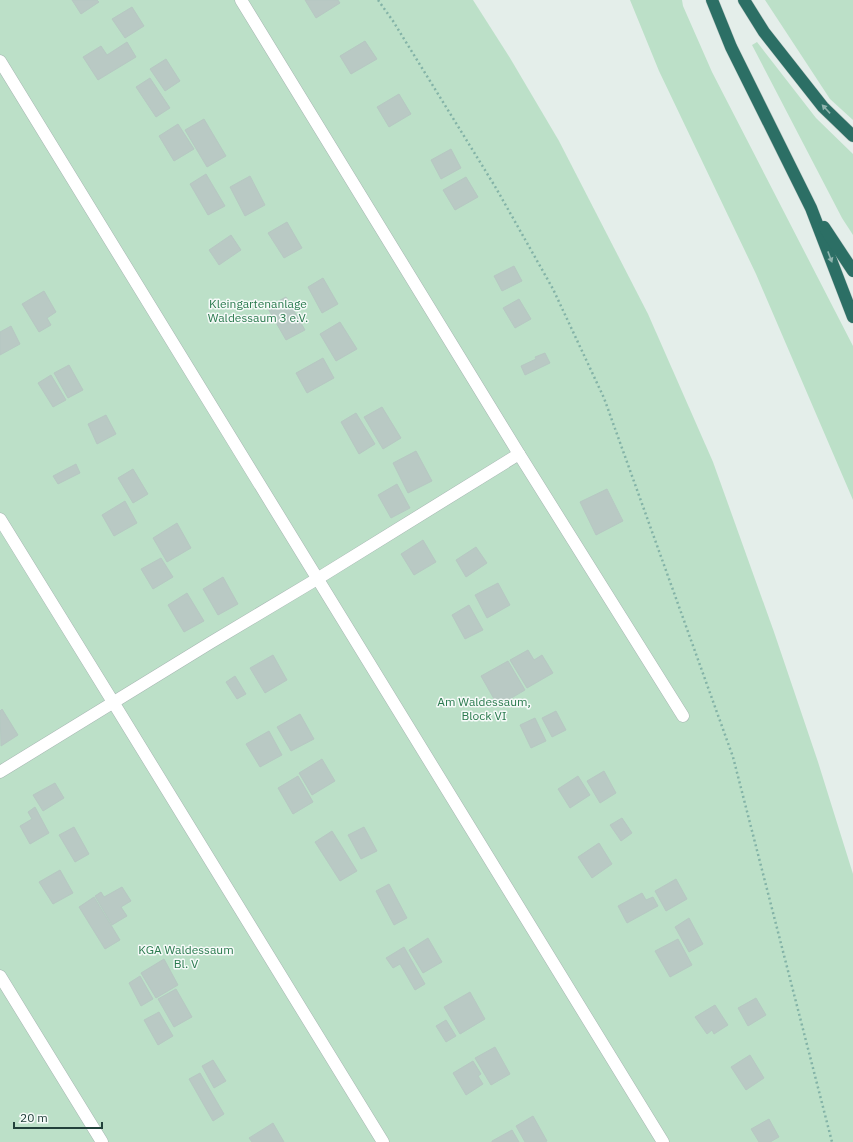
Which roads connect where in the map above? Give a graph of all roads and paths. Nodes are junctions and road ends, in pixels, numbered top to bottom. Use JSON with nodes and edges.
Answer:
{"nodes":[{"id":1,"x":241,"y":0,"type":"edge"},
{"id":2,"x":378,"y":0,"type":"edge"},
{"id":3,"x":712,"y":0,"type":"edge"},
{"id":4,"x":744,"y":0,"type":"edge"},
{"id":5,"x":0,"y":61,"type":"edge"},
{"id":6,"x":853,"y":136,"type":"edge"},
{"id":7,"x":811,"y":208,"type":"junction"},
{"id":8,"x":853,"y":271,"type":"edge"},
{"id":9,"x":853,"y":317,"type":"edge"},
{"id":10,"x":519,"y":454,"type":"junction"},
{"id":11,"x":0,"y":519,"type":"edge"},
{"id":12,"x":317,"y":579,"type":"junction"},
{"id":13,"x":114,"y":702,"type":"junction"},
{"id":14,"x":682,"y":716,"type":"dead end"},
{"id":15,"x":0,"y":772,"type":"edge"},
{"id":16,"x":0,"y":976,"type":"edge"},
{"id":17,"x":102,"y":1142,"type":"edge"},
{"id":18,"x":383,"y":1142,"type":"edge"},
{"id":19,"x":663,"y":1142,"type":"edge"},
{"id":20,"x":832,"y":1142,"type":"edge"}],
"edges":[{"from":1,"to":10,"type":"lane"},
{"from":2,"to":20,"type":"path"},
{"from":3,"to":7,"type":"highway"},
{"from":6,"to":4,"type":"highway","one_way":true},
{"from":5,"to":12,"type":"lane"},
{"from":7,"to":8,"type":"highway"},
{"from":7,"to":9,"type":"highway","one_way":true},
{"from":10,"to":12,"type":"lane"},
{"from":10,"to":14,"type":"lane"},
{"from":11,"to":13,"type":"lane"},
{"from":12,"to":13,"type":"lane"},
{"from":12,"to":19,"type":"lane"},
{"from":13,"to":15,"type":"lane"},
{"from":13,"to":18,"type":"lane"},
{"from":16,"to":17,"type":"lane"}]}
